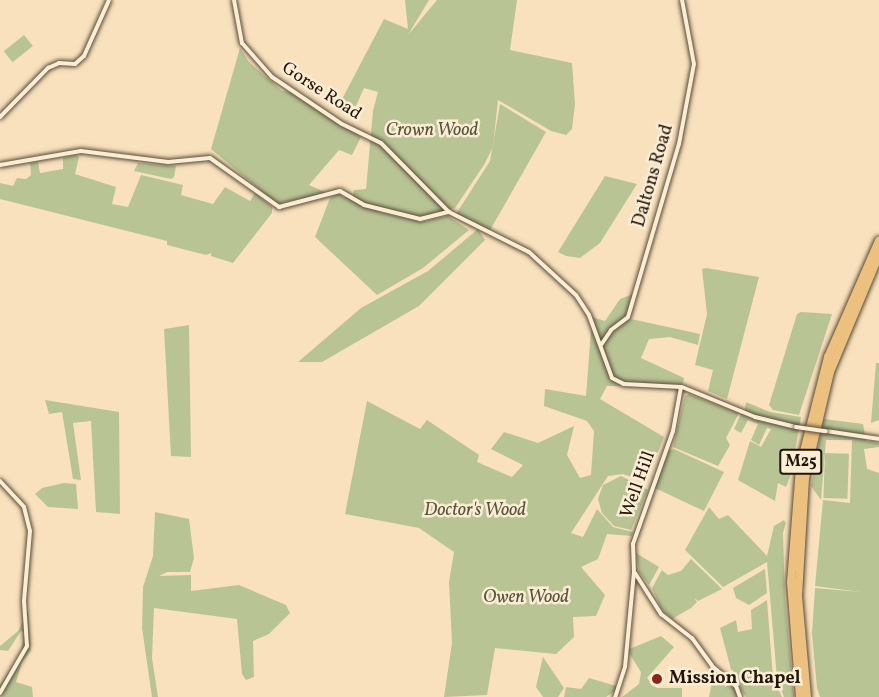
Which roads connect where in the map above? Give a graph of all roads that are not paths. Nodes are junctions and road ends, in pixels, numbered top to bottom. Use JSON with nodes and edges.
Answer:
{"nodes":[{"id":1,"x":109,"y":0,"type":"edge"},
{"id":2,"x":234,"y":0,"type":"edge"},
{"id":3,"x":682,"y":0,"type":"edge"},
{"id":4,"x":0,"y":117,"type":"edge"},
{"id":5,"x":0,"y":165,"type":"edge"},
{"id":6,"x":449,"y":212,"type":"junction"},
{"id":7,"x":879,"y":241,"type":"edge"},
{"id":8,"x":879,"y":255,"type":"edge"},
{"id":9,"x":600,"y":346,"type":"junction"},
{"id":10,"x":681,"y":387,"type":"junction"},
{"id":11,"x":879,"y":439,"type":"edge"},
{"id":12,"x":0,"y":481,"type":"edge"},
{"id":13,"x":634,"y":572,"type":"junction"},
{"id":14,"x":0,"y":693,"type":"edge"},
{"id":15,"x":615,"y":697,"type":"edge"},
{"id":16,"x":740,"y":697,"type":"edge"},
{"id":17,"x":800,"y":697,"type":"edge"},
{"id":18,"x":807,"y":697,"type":"edge"}],
"edges":[{"from":1,"to":4,"type":"street"},
{"from":2,"to":6,"type":"street","name":"Gorse Road"},
{"from":3,"to":9,"type":"street","name":"Daltons Road"},
{"from":5,"to":6,"type":"street"},
{"from":6,"to":9,"type":"street","name":"Gorse Road"},
{"from":7,"to":17,"type":"highway","number":"M25"},
{"from":8,"to":18,"type":"highway","number":"M25"},
{"from":9,"to":10,"type":"street"},
{"from":10,"to":11,"type":"street","bridge":true},
{"from":10,"to":13,"type":"street","name":"Well Hill"},
{"from":12,"to":14,"type":"street"},
{"from":13,"to":15,"type":"street","name":"Well Hill"},
{"from":13,"to":16,"type":"street"}]}
